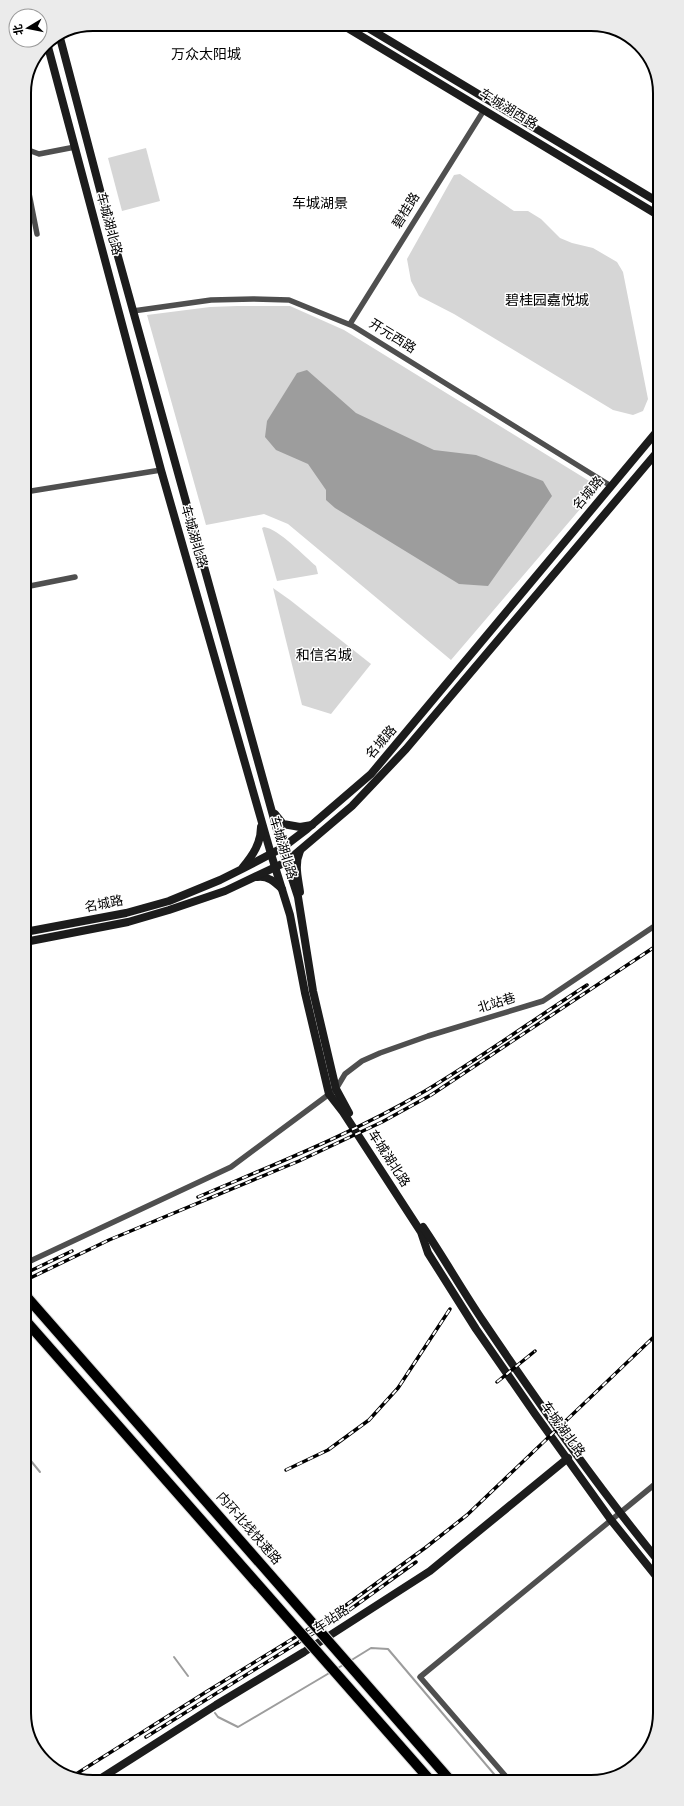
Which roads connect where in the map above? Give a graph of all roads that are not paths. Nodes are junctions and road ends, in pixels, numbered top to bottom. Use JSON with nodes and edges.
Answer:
{"nodes":[{"id":1,"x":354,"y":31,"type":"edge"},
{"id":2,"x":373,"y":31,"type":"edge"},
{"id":3,"x":61,"y":40,"type":"edge"},
{"id":4,"x":49,"y":49,"type":"edge"},
{"id":5,"x":484,"y":110,"type":"junction"},
{"id":6,"x":75,"y":147,"type":"junction"},
{"id":7,"x":31,"y":151,"type":"edge"},
{"id":8,"x":653,"y":199,"type":"edge"},
{"id":9,"x":31,"y":204,"type":"edge"},
{"id":10,"x":653,"y":212,"type":"edge"},
{"id":11,"x":37,"y":234,"type":"dead end"},
{"id":12,"x":134,"y":311,"type":"junction"},
{"id":13,"x":350,"y":324,"type":"junction"},
{"id":14,"x":653,"y":436,"type":"edge"},
{"id":15,"x":653,"y":457,"type":"edge"},
{"id":16,"x":161,"y":470,"type":"junction"},
{"id":17,"x":612,"y":486,"type":"junction"},
{"id":18,"x":31,"y":491,"type":"edge"},
{"id":19,"x":76,"y":577,"type":"dead end"},
{"id":20,"x":31,"y":586,"type":"edge"},
{"id":21,"x":272,"y":811,"type":"junction"},
{"id":22,"x":260,"y":816,"type":"junction"},
{"id":23,"x":313,"y":825,"type":"junction"},
{"id":24,"x":282,"y":848,"type":"junction"},
{"id":25,"x":301,"y":849,"type":"junction"},
{"id":26,"x":271,"y":854,"type":"junction"},
{"id":27,"x":286,"y":862,"type":"junction"},
{"id":28,"x":275,"y":868,"type":"junction"},
{"id":29,"x":242,"y":869,"type":"junction"},
{"id":30,"x":251,"y":879,"type":"junction"},
{"id":31,"x":282,"y":889,"type":"junction"},
{"id":32,"x":653,"y":927,"type":"edge"},
{"id":33,"x":31,"y":931,"type":"edge"},
{"id":34,"x":31,"y":941,"type":"edge"},
{"id":35,"x":313,"y":991,"type":"junction"},
{"id":36,"x":336,"y":1089,"type":"junction"},
{"id":37,"x":329,"y":1094,"type":"junction"},
{"id":38,"x":31,"y":1261,"type":"edge"},
{"id":39,"x":31,"y":1302,"type":"edge"},
{"id":40,"x":31,"y":1327,"type":"edge"},
{"id":41,"x":568,"y":1458,"type":"junction"},
{"id":42,"x":653,"y":1486,"type":"edge"},
{"id":43,"x":619,"y":1513,"type":"junction"},
{"id":44,"x":611,"y":1520,"type":"junction"},
{"id":45,"x":653,"y":1554,"type":"edge"},
{"id":46,"x":653,"y":1572,"type":"edge"},
{"id":47,"x":106,"y":1775,"type":"edge"},
{"id":48,"x":426,"y":1775,"type":"edge"},
{"id":49,"x":446,"y":1775,"type":"edge"},
{"id":50,"x":505,"y":1775,"type":"edge"}],
"edges":[{"from":1,"to":5,"type":"main road","name":"车城湖西路"},
{"from":2,"to":8,"type":"main road","name":"车城湖西路"},
{"from":3,"to":12,"type":"main road","name":"车城湖北路"},
{"from":4,"to":6,"type":"main road","name":"车城湖北路"},
{"from":5,"to":10,"type":"main road","name":"车城湖西路"},
{"from":5,"to":13,"type":"street","name":"碧桂路"},
{"from":6,"to":7,"type":"street"},
{"from":6,"to":16,"type":"main road","name":"车城湖北路"},
{"from":9,"to":11,"type":"street"},
{"from":12,"to":13,"type":"street","name":"开元西路"},
{"from":12,"to":21,"type":"main road","name":"车城湖北路"},
{"from":13,"to":17,"type":"street","name":"开元西路"},
{"from":14,"to":17,"type":"main road","name":"名城路"},
{"from":15,"to":25,"type":"main road","name":"名城路"},
{"from":16,"to":18,"type":"street"},
{"from":16,"to":22,"type":"main road","name":"车城湖北路"},
{"from":17,"to":23,"type":"main road","name":"名城路"},
{"from":19,"to":20,"type":"street"},
{"from":21,"to":23,"type":"main road"},
{"from":21,"to":24,"type":"main road","name":"车城湖北路"},
{"from":22,"to":26,"type":"main road","name":"车城湖北路"},
{"from":22,"to":29,"type":"main road"},
{"from":23,"to":24,"type":"main road","name":"名城路"},
{"from":24,"to":26,"type":"main road","name":"名城路"},
{"from":24,"to":27,"type":"main road","name":"车城湖北路"},
{"from":25,"to":27,"type":"main road","name":"名城路"},
{"from":25,"to":35,"type":"main road"},
{"from":26,"to":28,"type":"main road","name":"车城湖北路"},
{"from":26,"to":29,"type":"main road","name":"名城路"},
{"from":27,"to":28,"type":"main road","name":"名城路"},
{"from":27,"to":35,"type":"main road","name":"车城湖北路"},
{"from":28,"to":30,"type":"main road","name":"名城路"},
{"from":28,"to":31,"type":"main road","name":"车城湖北路"},
{"from":29,"to":33,"type":"main road","name":"名城路"},
{"from":30,"to":31,"type":"main road"},
{"from":30,"to":34,"type":"main road","name":"名城路"},
{"from":31,"to":37,"type":"main road","name":"车城湖北路"},
{"from":32,"to":36,"type":"street","name":"北站巷"},
{"from":35,"to":36,"type":"main road","name":"车城湖北路"},
{"from":36,"to":37,"type":"street"},
{"from":36,"to":43,"type":"main road","name":"车城湖北路"},
{"from":37,"to":38,"type":"street"},
{"from":37,"to":41,"type":"main road","name":"车城湖北路"},
{"from":39,"to":49,"type":"highway","name":"内环北线快速路","bridge":true},
{"from":40,"to":48,"type":"highway","bridge":true},
{"from":41,"to":44,"type":"main road","name":"车城湖北路"},
{"from":41,"to":47,"type":"main road","name":"车站路"},
{"from":42,"to":43,"type":"street"},
{"from":43,"to":44,"type":"street"},
{"from":43,"to":45,"type":"main road","name":"车城湖北路"},
{"from":44,"to":46,"type":"main road","name":"车城湖北路"},
{"from":44,"to":50,"type":"street"}]}
